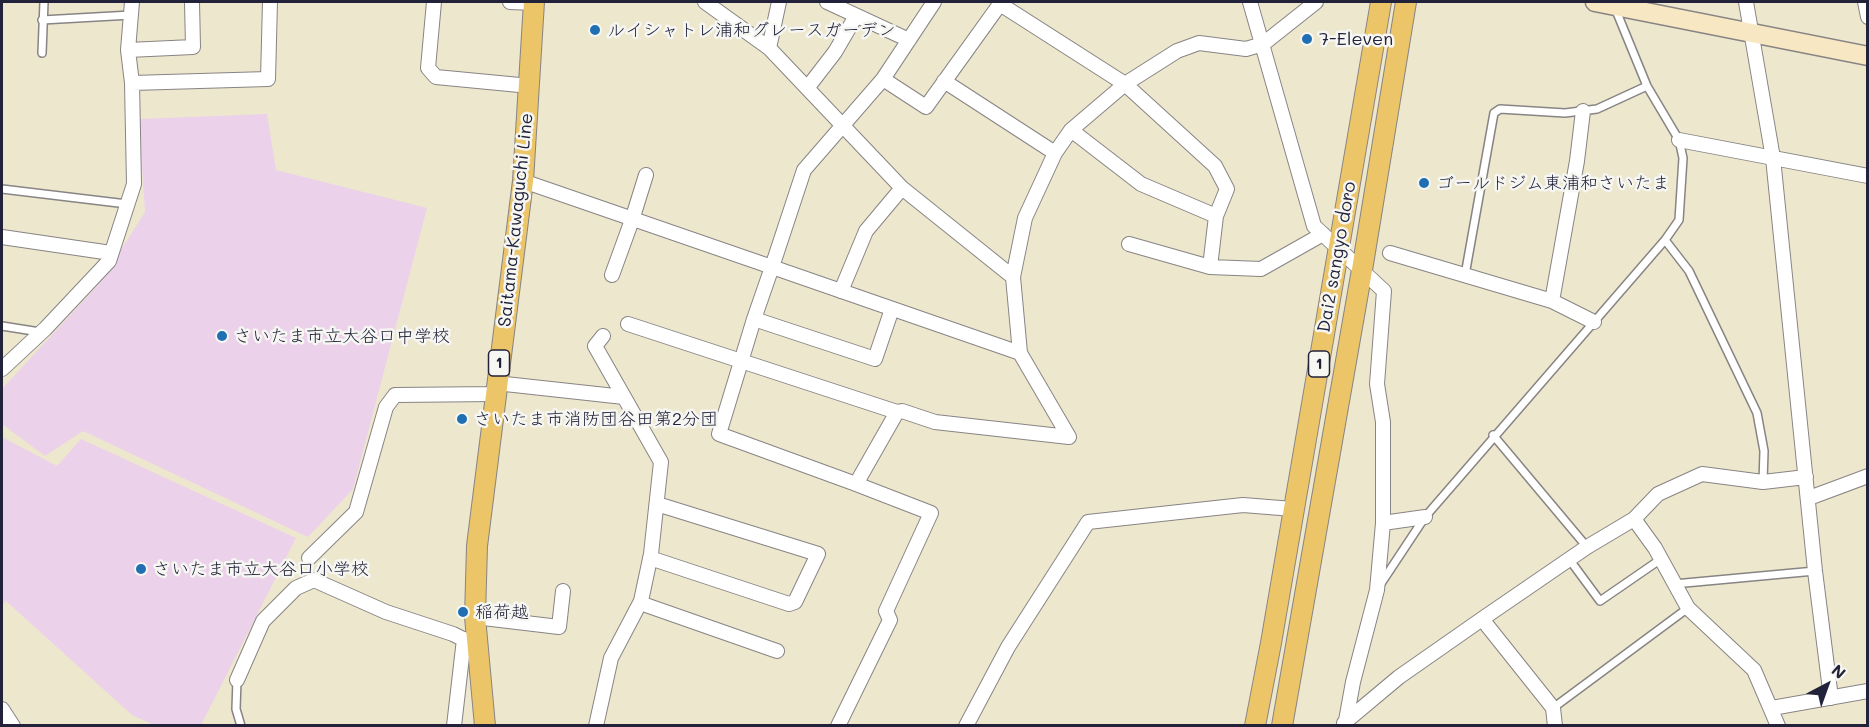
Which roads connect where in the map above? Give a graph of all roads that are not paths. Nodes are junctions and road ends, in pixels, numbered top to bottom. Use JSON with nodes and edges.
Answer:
{"nodes":[{"id":1,"x":44,"y":2,"type":"edge"},
{"id":2,"x":192,"y":2,"type":"edge"},
{"id":3,"x":270,"y":2,"type":"edge"},
{"id":4,"x":434,"y":2,"type":"edge"},
{"id":5,"x":510,"y":2,"type":"edge"},
{"id":6,"x":534,"y":2,"type":"edge"},
{"id":7,"x":705,"y":2,"type":"edge"},
{"id":8,"x":779,"y":2,"type":"edge"},
{"id":9,"x":827,"y":2,"type":"edge"},
{"id":10,"x":934,"y":2,"type":"edge"},
{"id":11,"x":1250,"y":2,"type":"edge"},
{"id":12,"x":1316,"y":2,"type":"edge"},
{"id":13,"x":1381,"y":2,"type":"edge"},
{"id":14,"x":1406,"y":2,"type":"edge"},
{"id":15,"x":1746,"y":2,"type":"edge"},
{"id":16,"x":1864,"y":2,"type":"edge"},
{"id":17,"x":1601,"y":3,"type":"edge"},
{"id":18,"x":131,"y":8,"type":"edge"},
{"id":19,"x":856,"y":16,"type":"junction"},
{"id":20,"x":1868,"y":17,"type":"edge"},
{"id":21,"x":42,"y":20,"type":"junction"},
{"id":22,"x":1751,"y":33,"type":"junction"},
{"id":23,"x":909,"y":40,"type":"junction"},
{"id":24,"x":1263,"y":44,"type":"junction"},
{"id":25,"x":770,"y":48,"type":"junction"},
{"id":26,"x":128,"y":50,"type":"junction"},
{"id":27,"x":42,"y":53,"type":"dead end"},
{"id":28,"x":1868,"y":56,"type":"edge"},
{"id":29,"x":883,"y":79,"type":"junction"},
{"id":30,"x":944,"y":81,"type":"junction"},
{"id":31,"x":132,"y":83,"type":"junction"},
{"id":32,"x":1125,"y":84,"type":"junction"},
{"id":33,"x":530,"y":86,"type":"junction"},
{"id":34,"x":808,"y":87,"type":"junction"},
{"id":35,"x":1647,"y":87,"type":"junction"},
{"id":36,"x":1583,"y":111,"type":"junction"},
{"id":37,"x":843,"y":125,"type":"junction"},
{"id":38,"x":1071,"y":130,"type":"junction"},
{"id":39,"x":1678,"y":140,"type":"junction"},
{"id":40,"x":1055,"y":153,"type":"junction"},
{"id":41,"x":1773,"y":158,"type":"junction"},
{"id":42,"x":646,"y":175,"type":"dead end"},
{"id":43,"x":1868,"y":176,"type":"edge"},
{"id":44,"x":523,"y":181,"type":"junction"},
{"id":45,"x":902,"y":188,"type":"junction"},
{"id":46,"x":2,"y":189,"type":"edge"},
{"id":47,"x":128,"y":204,"type":"junction"},
{"id":48,"x":1216,"y":216,"type":"junction"},
{"id":49,"x":632,"y":220,"type":"junction"},
{"id":50,"x":1323,"y":234,"type":"junction"},
{"id":51,"x":2,"y":237,"type":"edge"},
{"id":52,"x":1665,"y":240,"type":"junction"},
{"id":53,"x":1129,"y":244,"type":"dead end"},
{"id":54,"x":1338,"y":249,"type":"junction"},
{"id":55,"x":111,"y":253,"type":"junction"},
{"id":56,"x":1390,"y":253,"type":"dead end"},
{"id":57,"x":772,"y":267,"type":"junction"},
{"id":58,"x":1210,"y":267,"type":"junction"},
{"id":59,"x":1362,"y":270,"type":"junction"},
{"id":60,"x":612,"y":275,"type":"dead end"},
{"id":61,"x":1465,"y":275,"type":"junction"},
{"id":62,"x":1014,"y":277,"type":"junction"},
{"id":63,"x":841,"y":291,"type":"junction"},
{"id":64,"x":1552,"y":301,"type":"junction"},
{"id":65,"x":892,"y":309,"type":"junction"},
{"id":66,"x":754,"y":318,"type":"junction"},
{"id":67,"x":1594,"y":322,"type":"junction"},
{"id":68,"x":628,"y":324,"type":"dead end"},
{"id":69,"x":2,"y":326,"type":"edge"},
{"id":70,"x":41,"y":333,"type":"junction"},
{"id":71,"x":603,"y":336,"type":"dead end"},
{"id":72,"x":1020,"y":353,"type":"junction"},
{"id":73,"x":741,"y":360,"type":"junction"},
{"id":74,"x":2,"y":369,"type":"edge"},
{"id":75,"x":496,"y":388,"type":"junction"},
{"id":76,"x":624,"y":397,"type":"junction"},
{"id":77,"x":897,"y":412,"type":"junction"},
{"id":78,"x":1494,"y":435,"type":"junction"},
{"id":79,"x":1868,"y":476,"type":"edge"},
{"id":80,"x":1806,"y":477,"type":"junction"},
{"id":81,"x":1763,"y":482,"type":"junction"},
{"id":82,"x":856,"y":484,"type":"junction"},
{"id":83,"x":1809,"y":498,"type":"junction"},
{"id":84,"x":657,"y":504,"type":"junction"},
{"id":85,"x":1293,"y":509,"type":"junction"},
{"id":86,"x":1425,"y":517,"type":"junction"},
{"id":87,"x":1634,"y":519,"type":"junction"},
{"id":88,"x":1383,"y":523,"type":"junction"},
{"id":89,"x":1587,"y":547,"type":"junction"},
{"id":90,"x":309,"y":558,"type":"dead end"},
{"id":91,"x":650,"y":558,"type":"junction"},
{"id":92,"x":1569,"y":558,"type":"junction"},
{"id":93,"x":1661,"y":559,"type":"junction"},
{"id":94,"x":1815,"y":571,"type":"junction"},
{"id":95,"x":1674,"y":584,"type":"junction"},
{"id":96,"x":1377,"y":590,"type":"junction"},
{"id":97,"x":563,"y":591,"type":"dead end"},
{"id":98,"x":640,"y":603,"type":"junction"},
{"id":99,"x":1688,"y":608,"type":"junction"},
{"id":100,"x":475,"y":616,"type":"junction"},
{"id":101,"x":1482,"y":619,"type":"junction"},
{"id":102,"x":471,"y":643,"type":"junction"},
{"id":103,"x":777,"y":651,"type":"dead end"},
{"id":104,"x":237,"y":680,"type":"joint"},
{"id":105,"x":1868,"y":691,"type":"edge"},
{"id":106,"x":1831,"y":698,"type":"junction"},
{"id":107,"x":1553,"y":708,"type":"junction"},
{"id":108,"x":1772,"y":708,"type":"junction"},
{"id":109,"x":2,"y":709,"type":"edge"},
{"id":110,"x":1345,"y":724,"type":"edge"},
{"id":111,"x":1774,"y":725,"type":"edge"},
{"id":112,"x":13,"y":726,"type":"edge"},
{"id":113,"x":241,"y":726,"type":"edge"},
{"id":114,"x":454,"y":726,"type":"edge"},
{"id":115,"x":485,"y":726,"type":"edge"},
{"id":116,"x":596,"y":726,"type":"edge"},
{"id":117,"x":838,"y":726,"type":"edge"},
{"id":118,"x":966,"y":726,"type":"edge"},
{"id":119,"x":1255,"y":726,"type":"edge"},
{"id":120,"x":1282,"y":726,"type":"edge"},
{"id":121,"x":1555,"y":726,"type":"edge"}],
"edges":[{"from":1,"to":21,"type":"lane"},
{"from":2,"to":26,"type":"street"},
{"from":3,"to":31,"type":"street"},
{"from":4,"to":33,"type":"street"},
{"from":5,"to":6,"type":"street"},
{"from":6,"to":33,"type":"main road","name":"Saitama-Kawaguchi Line","number":"1"},
{"from":7,"to":25,"type":"street"},
{"from":8,"to":25,"type":"street"},
{"from":9,"to":19,"type":"street"},
{"from":10,"to":23,"type":"street"},
{"from":11,"to":24,"type":"street"},
{"from":12,"to":24,"type":"street"},
{"from":13,"to":54,"type":"main road","name":"Dai2 sangyo doro","number":"1"},
{"from":14,"to":59,"type":"main road","name":"Dai2 sangyo doro","number":"1"},
{"from":15,"to":22,"type":"street"},
{"from":16,"to":20,"type":"street"},
{"from":17,"to":22,"type":"street"},
{"from":17,"to":35,"type":"lane"},
{"from":18,"to":21,"type":"lane"},
{"from":18,"to":26,"type":"street"},
{"from":19,"to":23,"type":"street"},
{"from":19,"to":34,"type":"street"},
{"from":21,"to":27,"type":"lane"},
{"from":22,"to":28,"type":"street"},
{"from":22,"to":41,"type":"street"},
{"from":23,"to":29,"type":"street"},
{"from":24,"to":32,"type":"street"},
{"from":24,"to":50,"type":"street"},
{"from":25,"to":34,"type":"street"},
{"from":26,"to":31,"type":"street"},
{"from":29,"to":30,"type":"street"},
{"from":29,"to":37,"type":"street"},
{"from":30,"to":32,"type":"street"},
{"from":30,"to":40,"type":"street"},
{"from":31,"to":47,"type":"street"},
{"from":32,"to":38,"type":"street"},
{"from":32,"to":48,"type":"street"},
{"from":33,"to":44,"type":"main road","name":"Saitama-Kawaguchi Line","number":"1"},
{"from":34,"to":37,"type":"street"},
{"from":35,"to":36,"type":"lane"},
{"from":35,"to":39,"type":"lane"},
{"from":36,"to":61,"type":"lane"},
{"from":36,"to":64,"type":"street"},
{"from":37,"to":45,"type":"street"},
{"from":37,"to":57,"type":"street"},
{"from":38,"to":40,"type":"street"},
{"from":38,"to":48,"type":"street"},
{"from":39,"to":41,"type":"street"},
{"from":39,"to":52,"type":"lane"},
{"from":40,"to":62,"type":"street"},
{"from":41,"to":43,"type":"street"},
{"from":41,"to":80,"type":"street"},
{"from":42,"to":49,"type":"street"},
{"from":44,"to":49,"type":"street"},
{"from":44,"to":75,"type":"main road","name":"Saitama-Kawaguchi Line","number":"1"},
{"from":45,"to":62,"type":"street"},
{"from":45,"to":63,"type":"street"},
{"from":46,"to":47,"type":"lane"},
{"from":47,"to":55,"type":"street"},
{"from":48,"to":58,"type":"street"},
{"from":49,"to":57,"type":"street"},
{"from":49,"to":60,"type":"street"},
{"from":50,"to":54,"type":"street"},
{"from":50,"to":58,"type":"street"},
{"from":51,"to":55,"type":"street"},
{"from":52,"to":67,"type":"lane"},
{"from":52,"to":81,"type":"lane"},
{"from":53,"to":58,"type":"street"},
{"from":54,"to":59,"type":"street"},
{"from":54,"to":85,"type":"main road","name":"Dai2 sangyo doro","number":"1"},
{"from":55,"to":70,"type":"street"},
{"from":56,"to":61,"type":"street"},
{"from":57,"to":63,"type":"street"},
{"from":57,"to":66,"type":"street"},
{"from":59,"to":88,"type":"street"},
{"from":59,"to":120,"type":"main road","name":"Dai2 sangyo doro","number":"1"},
{"from":61,"to":64,"type":"street"},
{"from":62,"to":72,"type":"street"},
{"from":63,"to":65,"type":"street"},
{"from":64,"to":67,"type":"street"},
{"from":65,"to":66,"type":"street"},
{"from":65,"to":72,"type":"street"},
{"from":66,"to":73,"type":"street"},
{"from":67,"to":78,"type":"lane"},
{"from":68,"to":73,"type":"street"},
{"from":69,"to":70,"type":"lane"},
{"from":70,"to":74,"type":"street"},
{"from":71,"to":76,"type":"street"},
{"from":72,"to":77,"type":"street"},
{"from":73,"to":77,"type":"street"},
{"from":73,"to":82,"type":"street"},
{"from":75,"to":76,"type":"street"},
{"from":75,"to":90,"type":"street"},
{"from":75,"to":100,"type":"main road","name":"Saitama-Kawaguchi Line","number":"1"},
{"from":76,"to":84,"type":"street"},
{"from":77,"to":82,"type":"street"},
{"from":78,"to":86,"type":"lane"},
{"from":78,"to":89,"type":"lane"},
{"from":79,"to":83,"type":"street"},
{"from":80,"to":81,"type":"street"},
{"from":80,"to":83,"type":"street"},
{"from":81,"to":87,"type":"street"},
{"from":82,"to":117,"type":"street"},
{"from":83,"to":94,"type":"street"},
{"from":84,"to":91,"type":"street"},
{"from":84,"to":91,"type":"street"},
{"from":85,"to":118,"type":"street"},
{"from":85,"to":119,"type":"main road","name":"Dai2 sangyo doro","number":"1"},
{"from":86,"to":88,"type":"street"},
{"from":86,"to":96,"type":"lane"},
{"from":87,"to":89,"type":"street"},
{"from":87,"to":93,"type":"street"},
{"from":88,"to":96,"type":"street"},
{"from":89,"to":92,"type":"street"},
{"from":91,"to":98,"type":"street"},
{"from":92,"to":93,"type":"lane"},
{"from":92,"to":101,"type":"street"},
{"from":93,"to":95,"type":"street"},
{"from":94,"to":95,"type":"lane"},
{"from":94,"to":106,"type":"street"},
{"from":95,"to":99,"type":"street"},
{"from":96,"to":110,"type":"street"},
{"from":97,"to":100,"type":"street"},
{"from":98,"to":103,"type":"street"},
{"from":98,"to":116,"type":"street"},
{"from":99,"to":107,"type":"lane"},
{"from":99,"to":108,"type":"street"},
{"from":100,"to":102,"type":"main road","name":"Saitama-Kawaguchi Line","number":"1"},
{"from":101,"to":107,"type":"street"},
{"from":101,"to":110,"type":"street"},
{"from":102,"to":104,"type":"street"},
{"from":102,"to":114,"type":"street"},
{"from":102,"to":115,"type":"main road","name":"Saitama-Kawaguchi Line","number":"1"},
{"from":104,"to":113,"type":"lane"},
{"from":105,"to":106,"type":"street"},
{"from":106,"to":108,"type":"street"},
{"from":107,"to":121,"type":"street"},
{"from":108,"to":111,"type":"street"},
{"from":109,"to":112,"type":"street"}]}
